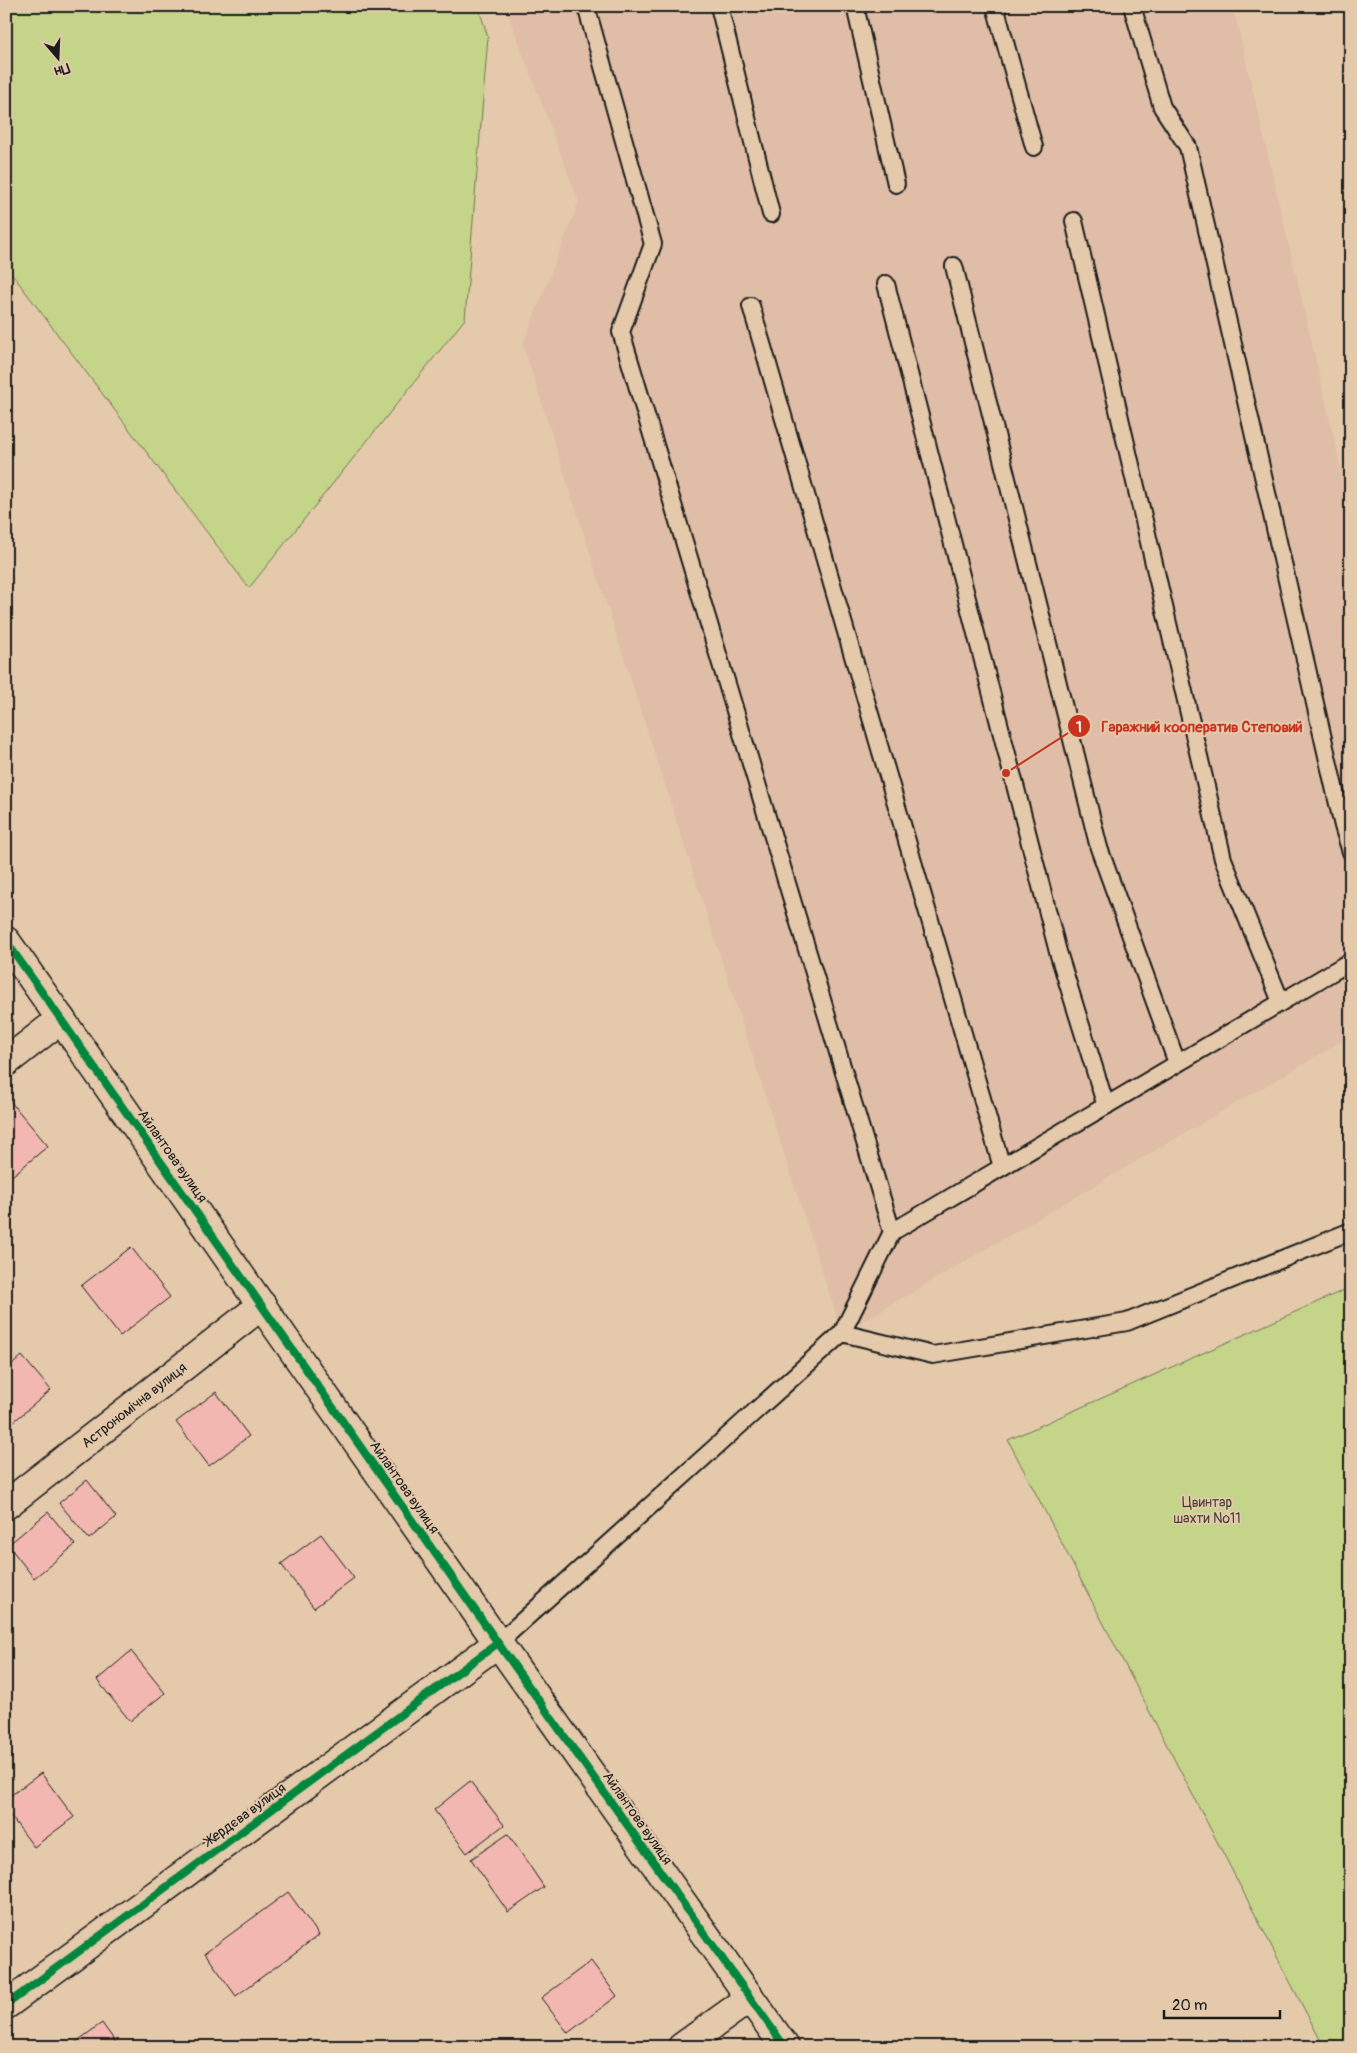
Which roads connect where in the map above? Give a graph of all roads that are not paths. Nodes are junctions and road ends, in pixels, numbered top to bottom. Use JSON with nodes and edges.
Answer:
{"nodes":[{"id":1,"x":586,"y":6,"type":"edge"},
{"id":2,"x":719,"y":6,"type":"edge"},
{"id":3,"x":855,"y":6,"type":"edge"},
{"id":4,"x":995,"y":6,"type":"edge"},
{"id":5,"x":1132,"y":6,"type":"edge"},
{"id":6,"x":1034,"y":147,"type":"dead end"},
{"id":7,"x":896,"y":184,"type":"dead end"},
{"id":8,"x":771,"y":214,"type":"dead end"},
{"id":9,"x":1074,"y":221,"type":"dead end"},
{"id":10,"x":954,"y":266,"type":"dead end"},
{"id":11,"x":886,"y":284,"type":"dead end"},
{"id":12,"x":751,"y":306,"type":"dead end"},
{"id":13,"x":1351,"y":852,"type":"edge"},
{"id":14,"x":6,"y":941,"type":"edge"},
{"id":15,"x":1351,"y":961,"type":"edge"},
{"id":16,"x":1280,"y":1002,"type":"junction"},
{"id":17,"x":61,"y":1019,"type":"junction"},
{"id":18,"x":6,"y":1062,"type":"edge"},
{"id":19,"x":1177,"y":1063,"type":"junction"},
{"id":20,"x":1106,"y":1106,"type":"junction"},
{"id":21,"x":1002,"y":1167,"type":"junction"},
{"id":22,"x":1351,"y":1231,"type":"edge"},
{"id":23,"x":892,"y":1232,"type":"junction"},
{"id":24,"x":262,"y":1305,"type":"junction"},
{"id":25,"x":842,"y":1334,"type":"junction"},
{"id":26,"x":6,"y":1506,"type":"edge"},
{"id":27,"x":498,"y":1642,"type":"junction"},
{"id":28,"x":750,"y":1998,"type":"junction"},
{"id":29,"x":6,"y":2005,"type":"edge"},
{"id":30,"x":682,"y":2047,"type":"edge"},
{"id":31,"x":785,"y":2047,"type":"edge"}],
"edges":[{"from":1,"to":23,"type":"lane"},
{"from":2,"to":8,"type":"lane"},
{"from":3,"to":7,"type":"lane"},
{"from":4,"to":6,"type":"lane"},
{"from":5,"to":13,"type":"lane"},
{"from":9,"to":16,"type":"lane"},
{"from":10,"to":19,"type":"lane"},
{"from":11,"to":20,"type":"lane"},
{"from":12,"to":21,"type":"lane"},
{"from":14,"to":17,"type":"street","name":"Айлантова вулиця"},
{"from":15,"to":16,"type":"lane"},
{"from":16,"to":19,"type":"lane"},
{"from":17,"to":18,"type":"street"},
{"from":17,"to":24,"type":"street","name":"Айлантова вулиця"},
{"from":19,"to":20,"type":"lane"},
{"from":20,"to":21,"type":"lane"},
{"from":21,"to":23,"type":"lane"},
{"from":22,"to":25,"type":"lane"},
{"from":23,"to":25,"type":"lane"},
{"from":24,"to":26,"type":"street","name":"Астрономічна вулиця"},
{"from":24,"to":27,"type":"street","name":"Айлантова вулиця"},
{"from":25,"to":27,"type":"lane"},
{"from":27,"to":28,"type":"street","name":"Айлантова вулиця"},
{"from":27,"to":29,"type":"street","name":"Жердєва вулиця"},
{"from":28,"to":30,"type":"street"},
{"from":28,"to":31,"type":"street","name":"Айлантова вулиця"}]}
